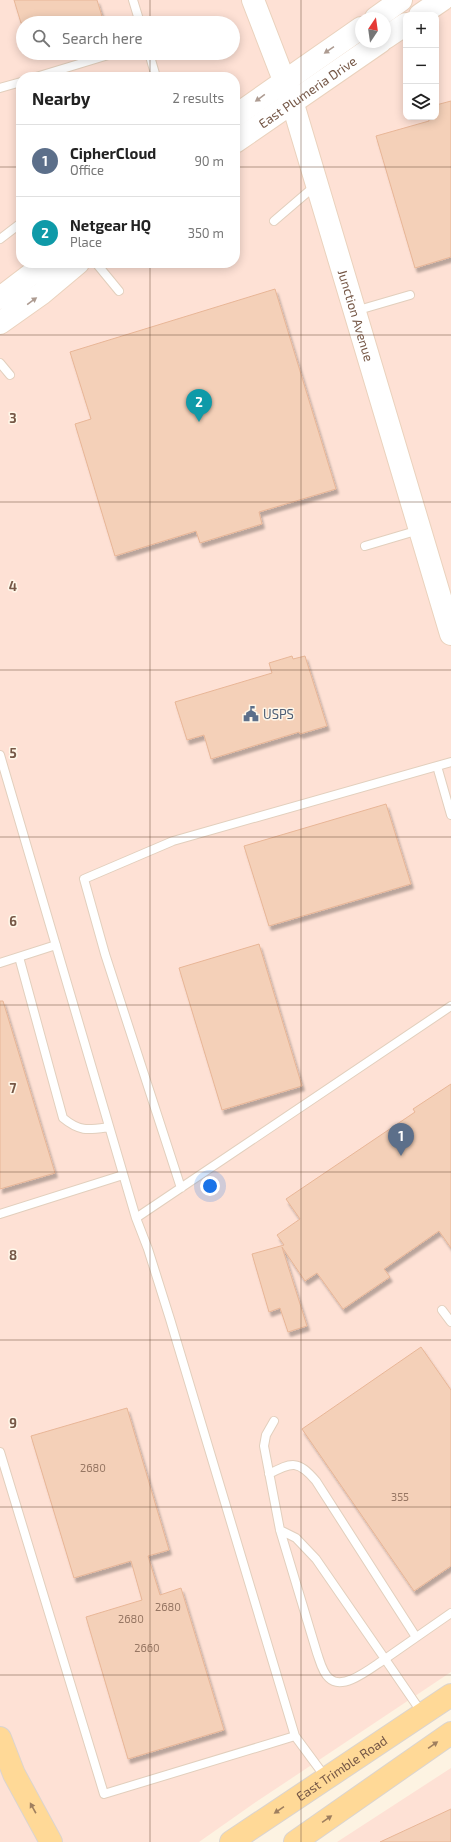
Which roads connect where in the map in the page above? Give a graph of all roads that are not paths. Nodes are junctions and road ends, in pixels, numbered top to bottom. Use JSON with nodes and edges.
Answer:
{"nodes":[{"id":1,"x":133,"y":0,"type":"edge"},
{"id":2,"x":253,"y":0,"type":"edge"},
{"id":3,"x":401,"y":0,"type":"edge"},
{"id":4,"x":442,"y":0,"type":"edge"},
{"id":5,"x":384,"y":12,"type":"edge"},
{"id":6,"x":424,"y":12,"type":"edge"},
{"id":7,"x":138,"y":16,"type":"edge"},
{"id":8,"x":403,"y":26,"type":"edge"},
{"id":9,"x":355,"y":32,"type":"edge"},
{"id":10,"x":391,"y":34,"type":"edge"},
{"id":11,"x":371,"y":48,"type":"edge"},
{"id":12,"x":92,"y":60,"type":"edge"},
{"id":13,"x":151,"y":60,"type":"edge"},
{"id":14,"x":52,"y":72,"type":"edge"},
{"id":15,"x":155,"y":72,"type":"edge"},
{"id":16,"x":285,"y":80,"type":"junction"},
{"id":17,"x":16,"y":83,"type":"edge"},
{"id":18,"x":0,"y":88,"type":"edge"},
{"id":19,"x":292,"y":101,"type":"junction"},
{"id":20,"x":240,"y":112,"type":"edge"},
{"id":21,"x":240,"y":138,"type":"edge"},
{"id":22,"x":317,"y":184,"type":"junction"},
{"id":23,"x":274,"y":220,"type":"dead end"},
{"id":24,"x":16,"y":227,"type":"edge"},
{"id":25,"x":0,"y":239,"type":"edge"},
{"id":26,"x":39,"y":268,"type":"edge"},
{"id":27,"x":72,"y":268,"type":"edge"},
{"id":28,"x":100,"y":268,"type":"edge"},
{"id":29,"x":119,"y":291,"type":"dead end"},
{"id":30,"x":410,"y":295,"type":"dead end"},
{"id":31,"x":0,"y":298,"type":"edge"},
{"id":32,"x":355,"y":311,"type":"junction"},
{"id":33,"x":0,"y":323,"type":"edge"},
{"id":34,"x":0,"y":363,"type":"edge"},
{"id":35,"x":10,"y":375,"type":"dead end"},
{"id":36,"x":420,"y":529,"type":"junction"},
{"id":37,"x":365,"y":546,"type":"dead end"},
{"id":38,"x":450,"y":628,"type":"edge"},
{"id":39,"x":0,"y":755,"type":"edge"},
{"id":40,"x":451,"y":762,"type":"edge"},
{"id":41,"x":437,"y":766,"type":"junction"},
{"id":42,"x":451,"y":815,"type":"edge"},
{"id":43,"x":56,"y":945,"type":"junction"},
{"id":44,"x":19,"y":957,"type":"junction"},
{"id":45,"x":0,"y":963,"type":"edge"},
{"id":46,"x":451,"y":1006,"type":"edge"},
{"id":47,"x":109,"y":1127,"type":"junction"},
{"id":48,"x":123,"y":1175,"type":"junction"},
{"id":49,"x":181,"y":1188,"type":"junction"},
{"id":50,"x":0,"y":1214,"type":"edge"},
{"id":51,"x":136,"y":1218,"type":"junction"},
{"id":52,"x":442,"y":1310,"type":"dead end"},
{"id":53,"x":451,"y":1322,"type":"edge"},
{"id":54,"x":274,"y":1421,"type":"dead end"},
{"id":55,"x":0,"y":1452,"type":"edge"},
{"id":56,"x":269,"y":1474,"type":"junction"},
{"id":57,"x":280,"y":1530,"type":"junction"},
{"id":58,"x":451,"y":1613,"type":"edge"},
{"id":59,"x":416,"y":1637,"type":"junction"},
{"id":60,"x":385,"y":1659,"type":"junction"},
{"id":61,"x":451,"y":1694,"type":"edge"},
{"id":62,"x":422,"y":1714,"type":"junction"},
{"id":63,"x":451,"y":1733,"type":"edge"},
{"id":64,"x":295,"y":1736,"type":"junction"},
{"id":65,"x":0,"y":1738,"type":"edge"},
{"id":66,"x":326,"y":1778,"type":"junction"},
{"id":67,"x":51,"y":1842,"type":"edge"},
{"id":68,"x":231,"y":1842,"type":"edge"},
{"id":69,"x":295,"y":1842,"type":"edge"}],
"edges":[{"from":1,"to":7,"type":"lane"},
{"from":2,"to":16,"type":"main road","name":"Junction Avenue"},
{"from":3,"to":5,"type":"main road"},
{"from":4,"to":6,"type":"main road"},
{"from":8,"to":10,"type":"main road"},
{"from":9,"to":16,"type":"main road","name":"East Plumeria Drive","one_way":true},
{"from":11,"to":19,"type":"main road","name":"East Plumeria Drive"},
{"from":12,"to":14,"type":"lane"},
{"from":13,"to":15,"type":"lane"},
{"from":16,"to":19,"type":"main road","name":"Junction Avenue"},
{"from":16,"to":20,"type":"main road","name":"East Plumeria Drive","one_way":true},
{"from":17,"to":18,"type":"lane"},
{"from":19,"to":21,"type":"main road","name":"East Plumeria Drive"},
{"from":19,"to":22,"type":"main road","name":"Junction Avenue"},
{"from":22,"to":23,"type":"lane"},
{"from":22,"to":32,"type":"main road","name":"Junction Avenue"},
{"from":24,"to":25,"type":"lane"},
{"from":26,"to":31,"type":"main road"},
{"from":33,"to":27,"type":"main road","one_way":true},
{"from":28,"to":29,"type":"lane"},
{"from":30,"to":32,"type":"lane"},
{"from":32,"to":36,"type":"main road","name":"Junction Avenue"},
{"from":34,"to":35,"type":"lane"},
{"from":36,"to":37,"type":"lane"},
{"from":36,"to":38,"type":"main road","name":"Junction Avenue"},
{"from":39,"to":43,"type":"lane"},
{"from":40,"to":41,"type":"lane"},
{"from":41,"to":42,"type":"lane"},
{"from":41,"to":49,"type":"lane"},
{"from":43,"to":44,"type":"lane"},
{"from":43,"to":47,"type":"lane"},
{"from":44,"to":45,"type":"lane"},
{"from":44,"to":47,"type":"lane"},
{"from":46,"to":49,"type":"lane"},
{"from":47,"to":48,"type":"lane"},
{"from":48,"to":50,"type":"lane"},
{"from":48,"to":51,"type":"lane"},
{"from":49,"to":51,"type":"lane"},
{"from":51,"to":64,"type":"lane"},
{"from":52,"to":53,"type":"lane"},
{"from":54,"to":56,"type":"lane"},
{"from":55,"to":64,"type":"lane"},
{"from":56,"to":57,"type":"lane"},
{"from":56,"to":59,"type":"lane"},
{"from":57,"to":60,"type":"lane"},
{"from":57,"to":60,"type":"lane"},
{"from":58,"to":59,"type":"lane"},
{"from":59,"to":60,"type":"lane"},
{"from":60,"to":62,"type":"lane"},
{"from":61,"to":62,"type":"main road","name":"East Trimble Road"},
{"from":62,"to":66,"type":"main road","name":"East Trimble Road"},
{"from":69,"to":63,"type":"main road","one_way":true},
{"from":64,"to":66,"type":"lane"},
{"from":67,"to":65,"type":"main road","one_way":true},
{"from":66,"to":68,"type":"main road","name":"East Trimble Road","one_way":true}]}
